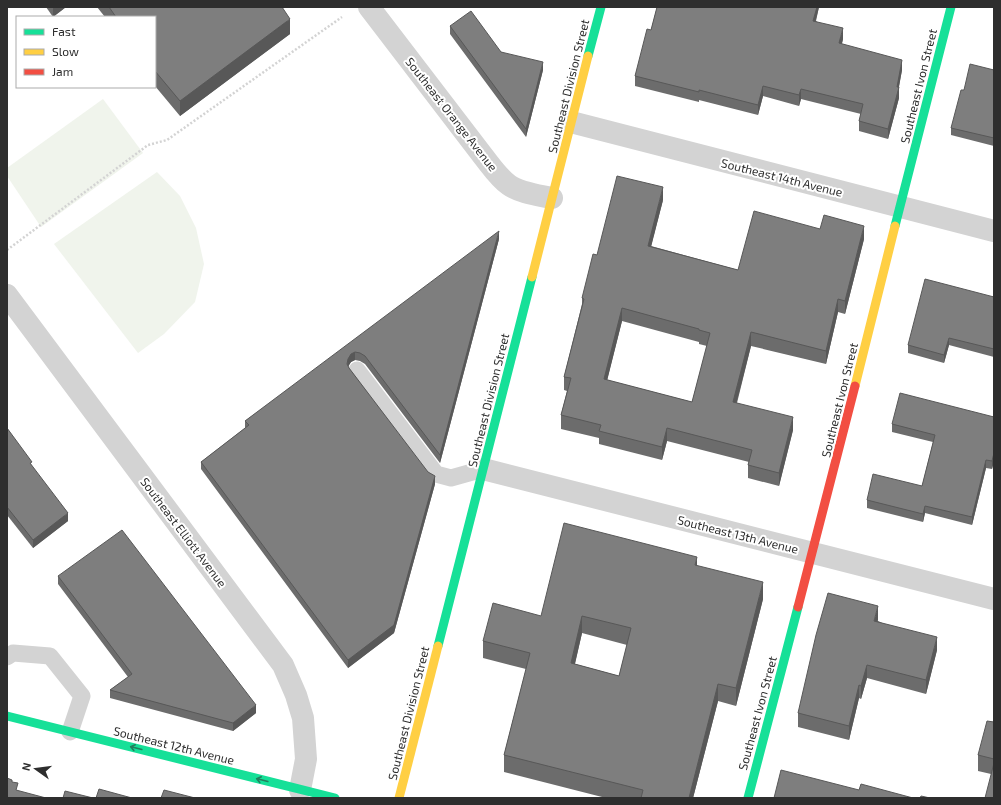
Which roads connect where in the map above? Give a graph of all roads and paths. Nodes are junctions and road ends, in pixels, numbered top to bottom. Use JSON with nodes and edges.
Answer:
{"nodes":[{"id":1,"x":369,"y":7,"type":"edge"},
{"id":2,"x":601,"y":7,"type":"edge"},
{"id":3,"x":951,"y":7,"type":"edge"},
{"id":4,"x":342,"y":17,"type":"dead end"},
{"id":5,"x":571,"y":122,"type":"junction"},
{"id":6,"x":552,"y":198,"type":"junction"},
{"id":7,"x":900,"y":207,"type":"junction"},
{"id":8,"x":994,"y":231,"type":"edge"},
{"id":9,"x":7,"y":250,"type":"edge"},
{"id":10,"x":7,"y":295,"type":"edge"},
{"id":11,"x":358,"y":370,"type":"dead end"},
{"id":12,"x":483,"y":469,"type":"junction"},
{"id":13,"x":812,"y":553,"type":"junction"},
{"id":14,"x":994,"y":599,"type":"edge"},
{"id":15,"x":7,"y":657,"type":"edge"},
{"id":16,"x":7,"y":716,"type":"edge"},
{"id":17,"x":70,"y":732,"type":"junction"},
{"id":18,"x":300,"y":790,"type":"junction"},
{"id":19,"x":335,"y":798,"type":"edge"},
{"id":20,"x":399,"y":798,"type":"edge"},
{"id":21,"x":748,"y":798,"type":"edge"}],
"edges":[{"from":1,"to":6,"type":"street","name":"Southeast Orange Avenue"},
{"from":2,"to":5,"type":"main road","name":"Southeast Division Street"},
{"from":3,"to":7,"type":"main road","name":"Southeast Ivon Street"},
{"from":4,"to":9,"type":"path"},
{"from":5,"to":6,"type":"main road","name":"Southeast Division Street"},
{"from":5,"to":7,"type":"street","name":"Southeast 14th Avenue"},
{"from":6,"to":12,"type":"main road","name":"Southeast Division Street"},
{"from":7,"to":8,"type":"street","name":"Southeast 14th Avenue"},
{"from":7,"to":13,"type":"main road","name":"Southeast Ivon Street"},
{"from":10,"to":18,"type":"street","name":"Southeast Elliott Avenue"},
{"from":11,"to":12,"type":"lane"},
{"from":12,"to":13,"type":"street","name":"Southeast 13th Avenue"},
{"from":12,"to":20,"type":"main road","name":"Southeast Division Street"},
{"from":13,"to":14,"type":"street","name":"Southeast 13th Avenue"},
{"from":13,"to":21,"type":"main road","name":"Southeast Ivon Street"},
{"from":15,"to":17,"type":"lane"},
{"from":16,"to":17,"type":"main road","name":"Southeast 12th Avenue"},
{"from":18,"to":17,"type":"main road","name":"Southeast 12th Avenue","one_way":true},
{"from":18,"to":19,"type":"main road","name":"Southeast 12th Avenue"}]}
